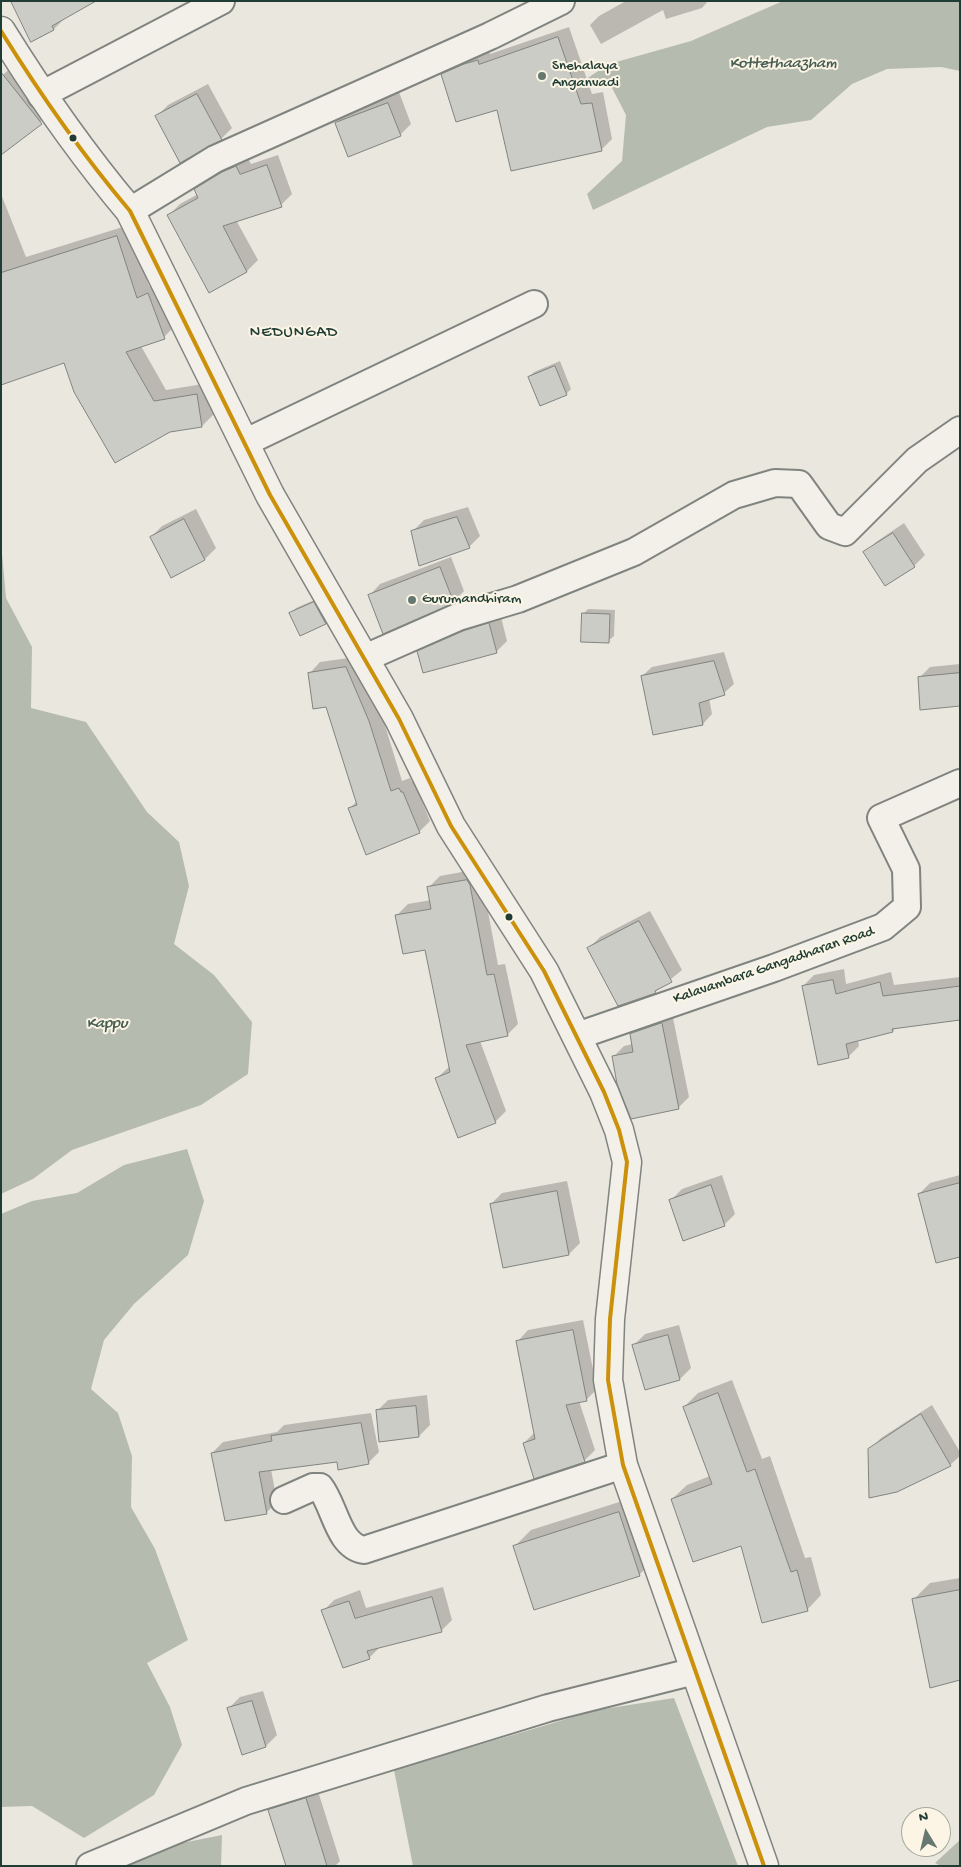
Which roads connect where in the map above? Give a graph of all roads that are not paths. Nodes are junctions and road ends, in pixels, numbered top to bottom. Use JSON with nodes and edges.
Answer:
{"nodes":[{"id":1,"x":221,"y":1,"type":"edge"},
{"id":2,"x":560,"y":1,"type":"edge"},
{"id":3,"x":1,"y":30,"type":"edge"},
{"id":4,"x":41,"y":96,"type":"junction"},
{"id":5,"x":130,"y":211,"type":"junction"},
{"id":6,"x":534,"y":304,"type":"dead end"},
{"id":7,"x":960,"y":430,"type":"edge"},
{"id":8,"x":244,"y":443,"type":"junction"},
{"id":9,"x":365,"y":658,"type":"junction"},
{"id":10,"x":960,"y":783,"type":"edge"},
{"id":11,"x":577,"y":1036,"type":"junction"},
{"id":12,"x":623,"y":1465,"type":"junction"},
{"id":13,"x":284,"y":1500,"type":"dead end"},
{"id":14,"x":694,"y":1671,"type":"junction"},
{"id":15,"x":90,"y":1866,"type":"edge"},
{"id":16,"x":764,"y":1866,"type":"edge"}],
"edges":[{"from":1,"to":4,"type":"street"},
{"from":2,"to":5,"type":"street"},
{"from":3,"to":4,"type":"main road"},
{"from":4,"to":5,"type":"main road"},
{"from":5,"to":8,"type":"main road"},
{"from":6,"to":8,"type":"street"},
{"from":7,"to":9,"type":"street"},
{"from":8,"to":9,"type":"main road"},
{"from":9,"to":11,"type":"main road"},
{"from":10,"to":11,"type":"street","name":"Kalavambara Gangadharan Road"},
{"from":11,"to":12,"type":"main road"},
{"from":12,"to":13,"type":"street"},
{"from":12,"to":14,"type":"main road"},
{"from":14,"to":15,"type":"street"},
{"from":14,"to":16,"type":"main road"}]}
